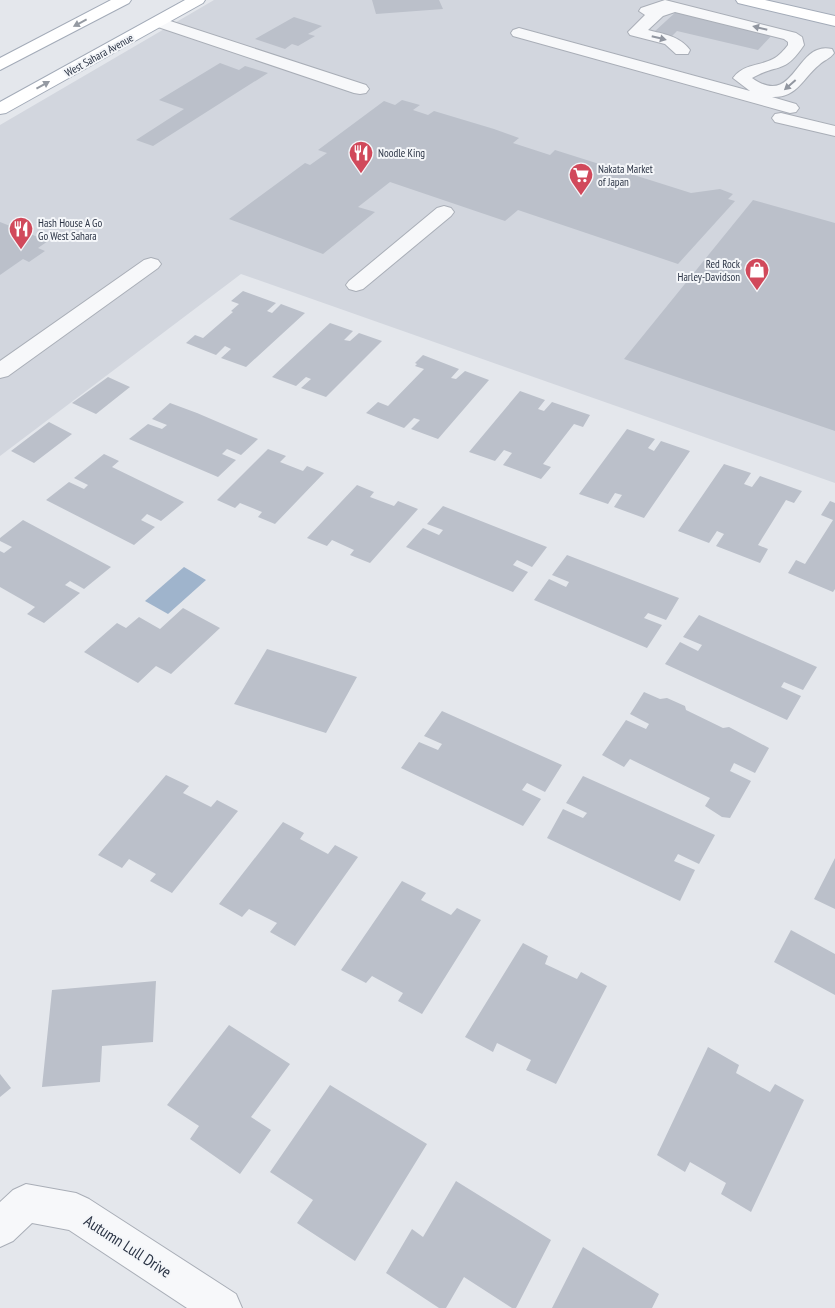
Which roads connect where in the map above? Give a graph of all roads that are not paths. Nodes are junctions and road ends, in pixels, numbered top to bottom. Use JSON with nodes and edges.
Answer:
{"nodes":[{"id":1,"x":123,"y":0,"type":"edge"},
{"id":2,"x":197,"y":0,"type":"edge"},
{"id":3,"x":744,"y":0,"type":"edge"},
{"id":4,"x":802,"y":0,"type":"edge"},
{"id":5,"x":835,"y":7,"type":"edge"},
{"id":6,"x":688,"y":10,"type":"junction"},
{"id":7,"x":647,"y":11,"type":"dead end"},
{"id":8,"x":835,"y":21,"type":"edge"},
{"id":9,"x":158,"y":22,"type":"junction"},
{"id":10,"x":519,"y":33,"type":"dead end"},
{"id":11,"x":682,"y":50,"type":"dead end"},
{"id":12,"x":826,"y":53,"type":"dead end"},
{"id":13,"x":0,"y":65,"type":"edge"},
{"id":14,"x":360,"y":89,"type":"dead end"},
{"id":15,"x":0,"y":109,"type":"edge"},
{"id":16,"x":835,"y":132,"type":"edge"},
{"id":17,"x":444,"y":212,"type":"dead end"},
{"id":18,"x":151,"y":264,"type":"dead end"},
{"id":19,"x":356,"y":285,"type":"dead end"},
{"id":20,"x":0,"y":371,"type":"edge"},
{"id":21,"x":13,"y":1215,"type":"edge"},
{"id":22,"x":222,"y":1308,"type":"edge"}],
"edges":[{"from":1,"to":13,"type":"main road","one_way":true},
{"from":2,"to":9,"type":"main road","name":"West Sahara Avenue"},
{"from":3,"to":8,"type":"main road"},
{"from":4,"to":5,"type":"main road"},
{"from":6,"to":7,"type":"street"},
{"from":6,"to":11,"type":"street","one_way":true},
{"from":12,"to":6,"type":"street","one_way":true},
{"from":9,"to":14,"type":"street"},
{"from":15,"to":9,"type":"main road","name":"West Sahara Avenue","one_way":true},
{"from":10,"to":16,"type":"street"},
{"from":17,"to":19,"type":"street"},
{"from":18,"to":20,"type":"street"},
{"from":21,"to":22,"type":"street","name":"Autumn Lull Drive"}]}
